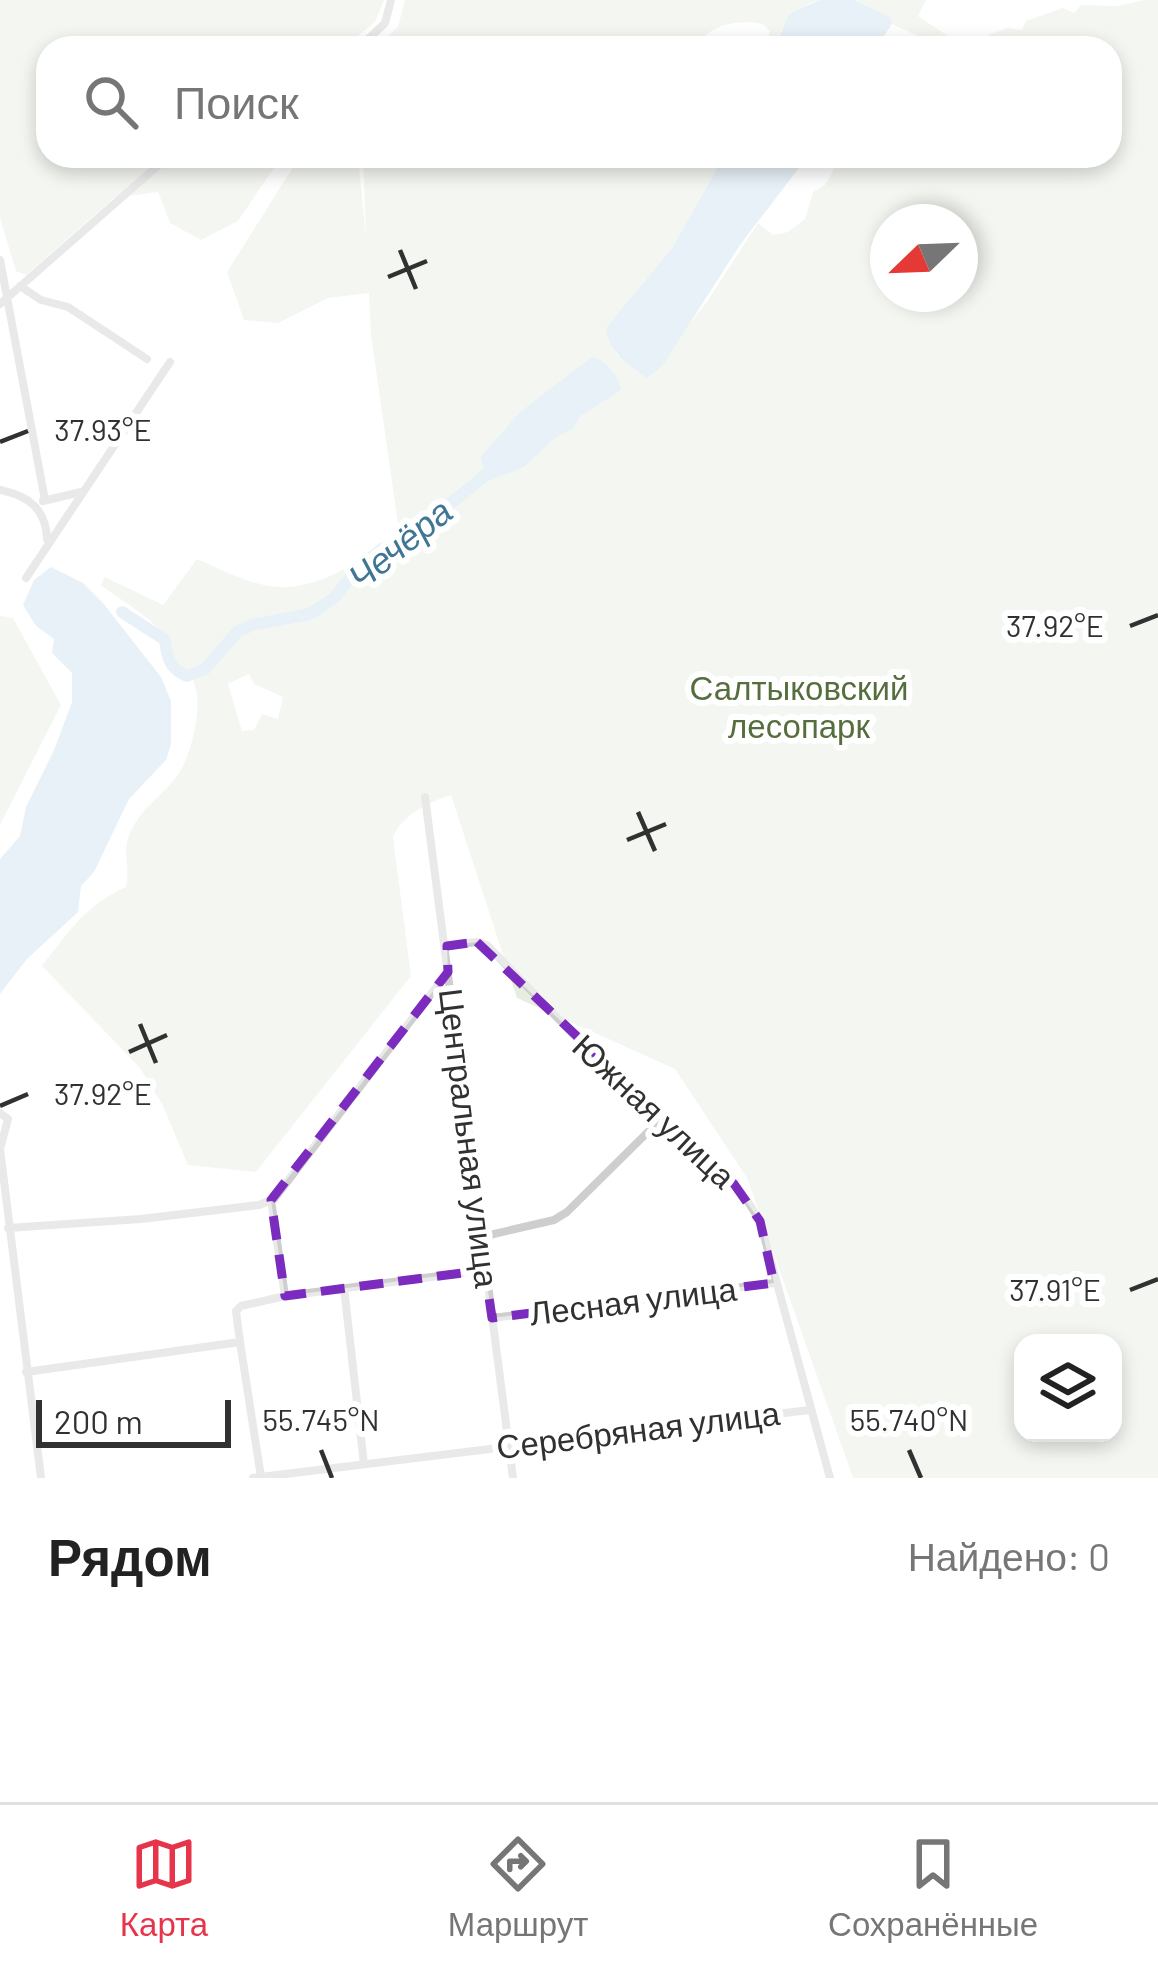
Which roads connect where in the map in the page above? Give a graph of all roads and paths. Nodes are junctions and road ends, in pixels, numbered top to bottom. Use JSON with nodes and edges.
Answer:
{"nodes":[{"id":1,"x":391,"y":0,"type":"edge"},
{"id":2,"x":371,"y":36,"type":"edge"},
{"id":3,"x":155,"y":168,"type":"edge"},
{"id":4,"x":0,"y":261,"type":"edge"},
{"id":5,"x":20,"y":286,"type":"junction"},
{"id":6,"x":4,"y":300,"type":"edge"},
{"id":7,"x":147,"y":359,"type":"dead end"},
{"id":8,"x":170,"y":362,"type":"dead end"},
{"id":9,"x":0,"y":479,"type":"edge"},
{"id":10,"x":86,"y":490,"type":"junction"},
{"id":11,"x":5,"y":491,"type":"edge"},
{"id":12,"x":41,"y":503,"type":"junction"},
{"id":13,"x":47,"y":542,"type":"junction"},
{"id":14,"x":26,"y":578,"type":"dead end"},
{"id":15,"x":424,"y":797,"type":"dead end"},
{"id":16,"x":447,"y":946,"type":"junction"},
{"id":17,"x":448,"y":972,"type":"junction"},
{"id":18,"x":4,"y":1116,"type":"edge"},
{"id":19,"x":658,"y":1122,"type":"junction"},
{"id":20,"x":271,"y":1200,"type":"junction"},
{"id":21,"x":8,"y":1228,"type":"junction"},
{"id":22,"x":481,"y":1237,"type":"junction"},
{"id":23,"x":485,"y":1270,"type":"junction"},
{"id":24,"x":774,"y":1283,"type":"junction"},
{"id":25,"x":344,"y":1288,"type":"junction"},
{"id":26,"x":285,"y":1296,"type":"junction"},
{"id":27,"x":492,"y":1318,"type":"junction"},
{"id":28,"x":240,"y":1342,"type":"junction"},
{"id":29,"x":26,"y":1372,"type":"junction"},
{"id":30,"x":809,"y":1410,"type":"junction"},
{"id":31,"x":508,"y":1444,"type":"junction"},
{"id":32,"x":364,"y":1464,"type":"junction"},
{"id":33,"x":41,"y":1478,"type":"edge"},
{"id":34,"x":257,"y":1478,"type":"edge"},
{"id":35,"x":513,"y":1478,"type":"edge"},
{"id":36,"x":830,"y":1478,"type":"edge"}],
"edges":[{"from":1,"to":2,"type":"street"},
{"from":3,"to":5,"type":"street"},
{"from":4,"to":6,"type":"street"},
{"from":5,"to":6,"type":"street"},
{"from":5,"to":7,"type":"street"},
{"from":6,"to":12,"type":"street"},
{"from":8,"to":10,"type":"street"},
{"from":9,"to":11,"type":"street"},
{"from":10,"to":12,"type":"street"},
{"from":10,"to":13,"type":"street"},
{"from":11,"to":12,"type":"street"},
{"from":12,"to":13,"type":"street"},
{"from":13,"to":14,"type":"street"},
{"from":15,"to":16,"type":"street","name":"Центральная улица"},
{"from":16,"to":17,"type":"street","name":"Центральная улица"},
{"from":16,"to":19,"type":"street","name":"Южная улица"},
{"from":17,"to":20,"type":"street"},
{"from":17,"to":22,"type":"street","name":"Центральная улица"},
{"from":18,"to":21,"type":"street"},
{"from":19,"to":22,"type":"street"},
{"from":19,"to":24,"type":"street","name":"Южная улица"},
{"from":20,"to":21,"type":"street"},
{"from":20,"to":26,"type":"street"},
{"from":21,"to":29,"type":"street"},
{"from":22,"to":23,"type":"street","name":"Центральная улица"},
{"from":23,"to":25,"type":"street"},
{"from":23,"to":27,"type":"street","name":"Центральная улица"},
{"from":24,"to":27,"type":"street","name":"Лесная улица"},
{"from":24,"to":30,"type":"street","name":"Южная улица"},
{"from":25,"to":26,"type":"street"},
{"from":25,"to":32,"type":"street"},
{"from":26,"to":28,"type":"street"},
{"from":27,"to":31,"type":"street","name":"Центральная улица"},
{"from":28,"to":29,"type":"street"},
{"from":28,"to":34,"type":"street"},
{"from":29,"to":33,"type":"street"},
{"from":30,"to":31,"type":"street","name":"Серебряная улица"},
{"from":30,"to":36,"type":"street","name":"Южная улица"},
{"from":31,"to":32,"type":"street","name":"Серебряная улица"},
{"from":31,"to":35,"type":"street","name":"Центральная улица"},
{"from":32,"to":34,"type":"street","name":"Серебряная улица"}]}
